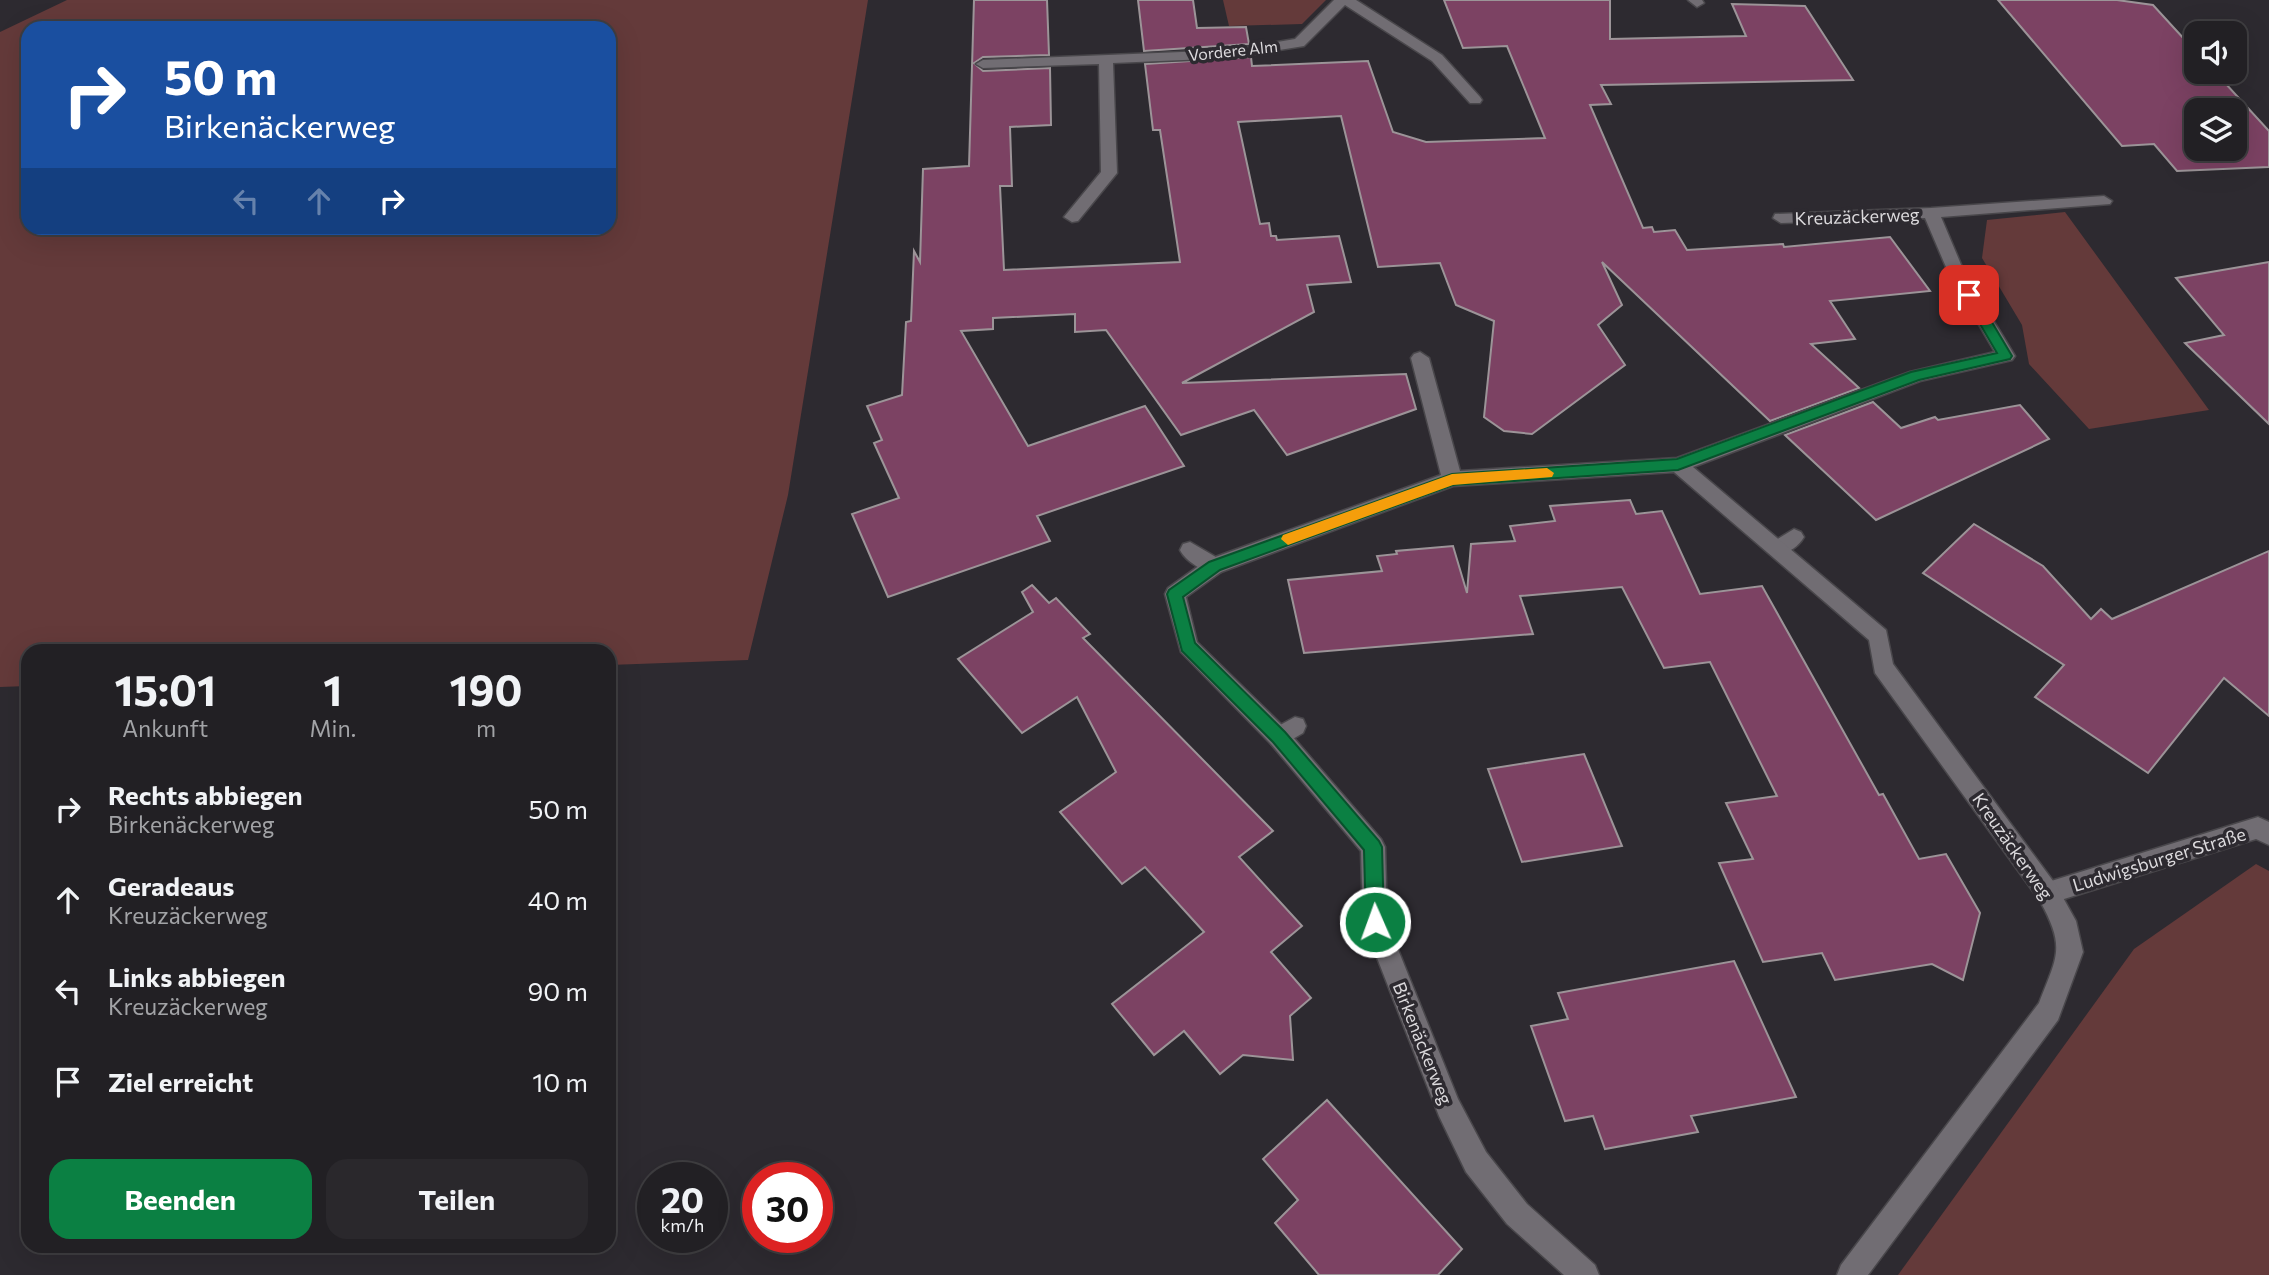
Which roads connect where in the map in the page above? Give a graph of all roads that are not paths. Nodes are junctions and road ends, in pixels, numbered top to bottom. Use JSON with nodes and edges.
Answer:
{"nodes":[{"id":1,"x":1345,"y":0,"type":"edge"},
{"id":2,"x":1106,"y":60,"type":"junction"},
{"id":3,"x":983,"y":64,"type":"dead end"},
{"id":4,"x":1475,"y":100,"type":"dead end"},
{"id":5,"x":2104,"y":201,"type":"dead end"},
{"id":6,"x":1931,"y":213,"type":"junction"},
{"id":7,"x":1072,"y":217,"type":"dead end"},
{"id":8,"x":1781,"y":218,"type":"dead end"},
{"id":9,"x":1420,"y":358,"type":"dead end"},
{"id":10,"x":1678,"y":464,"type":"junction"},
{"id":11,"x":1452,"y":480,"type":"junction"},
{"id":12,"x":1190,"y":550,"type":"dead end"},
{"id":13,"x":1214,"y":566,"type":"junction"},
{"id":14,"x":2269,"y":834,"type":"edge"},
{"id":15,"x":2048,"y":893,"type":"junction"},
{"id":16,"x":1585,"y":1275,"type":"edge"},
{"id":17,"x":1851,"y":1275,"type":"edge"}],
"edges":[{"from":1,"to":2,"type":"street","name":"Vordere Alm"},
{"from":1,"to":4,"type":"street","name":"Vordere Alm"},
{"from":2,"to":3,"type":"street","name":"Vordere Alm"},
{"from":2,"to":7,"type":"street"},
{"from":5,"to":6,"type":"street"},
{"from":6,"to":8,"type":"street","name":"Kreuzäckerweg"},
{"from":6,"to":10,"type":"street","name":"Kreuzäckerweg"},
{"from":9,"to":11,"type":"street"},
{"from":10,"to":11,"type":"street","name":"Kreuzäckerweg"},
{"from":10,"to":15,"type":"street","name":"Kreuzäckerweg"},
{"from":11,"to":13,"type":"street","name":"Birkenäckerweg"},
{"from":12,"to":13,"type":"street"},
{"from":13,"to":16,"type":"street","name":"Birkenäckerweg"},
{"from":14,"to":15,"type":"street","name":"Ludwigsburger Straße"},
{"from":15,"to":17,"type":"street","name":"Kreuzäckerweg"}]}
